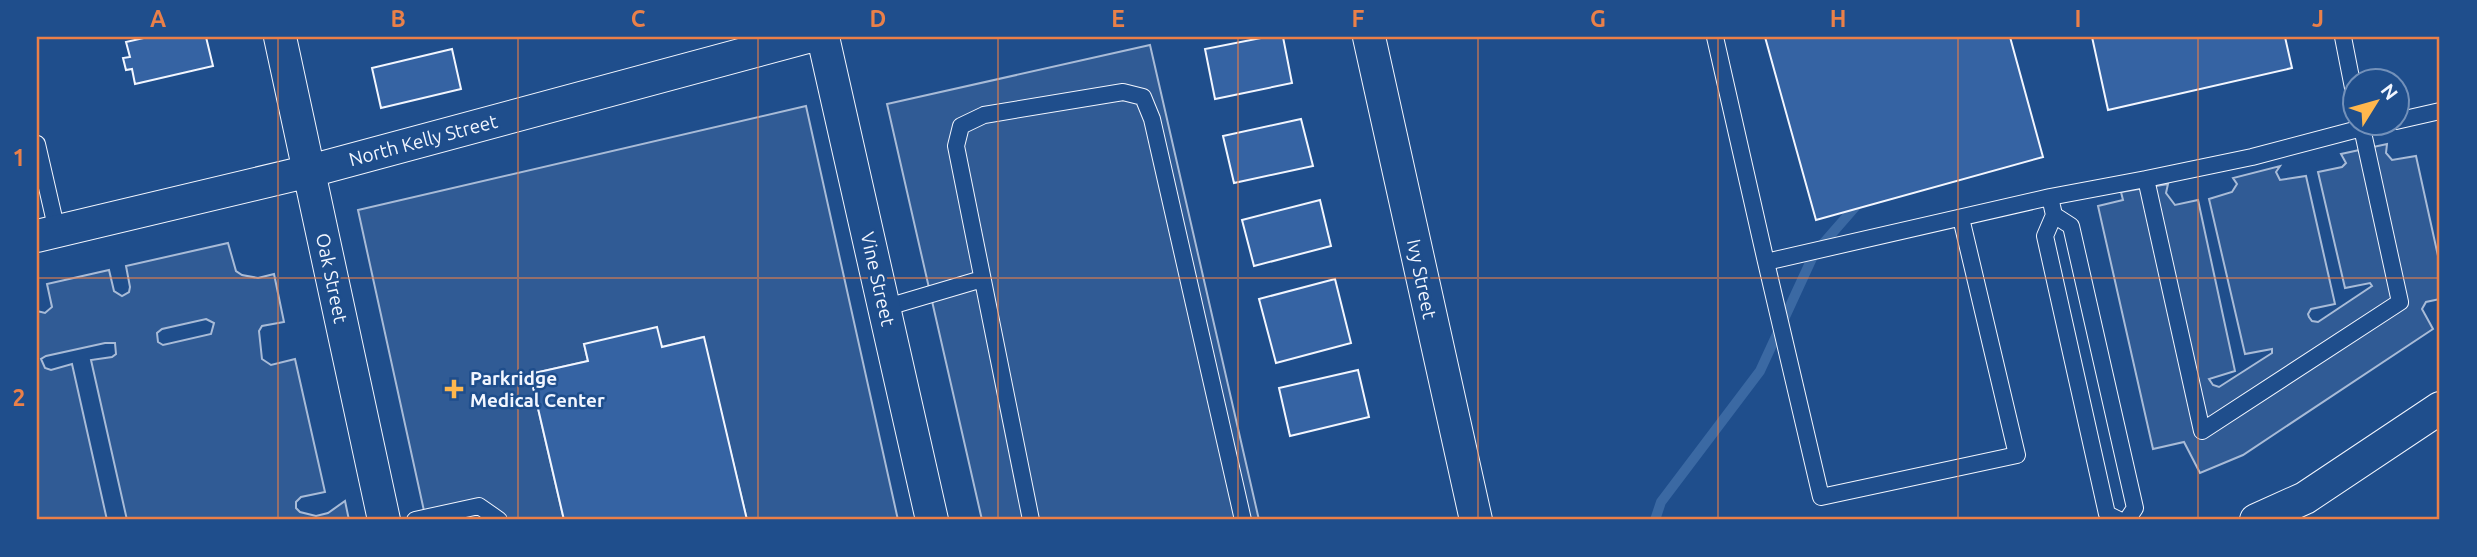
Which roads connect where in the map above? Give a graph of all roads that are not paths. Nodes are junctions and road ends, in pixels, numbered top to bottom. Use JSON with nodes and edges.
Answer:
{"nodes":[{"id":1,"x":280,"y":37,"type":"edge"},
{"id":2,"x":807,"y":37,"type":"edge"},
{"id":3,"x":823,"y":37,"type":"edge"},
{"id":4,"x":1369,"y":37,"type":"edge"},
{"id":5,"x":1715,"y":37,"type":"edge"},
{"id":6,"x":2343,"y":37,"type":"edge"},
{"id":7,"x":2349,"y":66,"type":"edge"},
{"id":8,"x":2440,"y":111,"type":"edge"},
{"id":9,"x":2410,"y":118,"type":"edge"},
{"id":10,"x":2340,"y":131,"type":"edge"},
{"id":11,"x":2363,"y":136,"type":"edge"},
{"id":12,"x":37,"y":144,"type":"edge"},
{"id":13,"x":310,"y":171,"type":"junction"},
{"id":14,"x":2146,"y":179,"type":"junction"},
{"id":15,"x":2050,"y":197,"type":"junction"},
{"id":16,"x":2054,"y":215,"type":"junction"},
{"id":17,"x":1961,"y":218,"type":"junction"},
{"id":18,"x":47,"y":234,"type":"edge"},
{"id":19,"x":1766,"y":262,"type":"junction"},
{"id":20,"x":982,"y":279,"type":"junction"},
{"id":21,"x":884,"y":307,"type":"junction"},
{"id":22,"x":2440,"y":408,"type":"edge"},
{"id":23,"x":384,"y":520,"type":"edge"},
{"id":24,"x":415,"y":520,"type":"edge"},
{"id":25,"x":499,"y":520,"type":"edge"},
{"id":26,"x":932,"y":520,"type":"edge"},
{"id":27,"x":1031,"y":520,"type":"edge"},
{"id":28,"x":1243,"y":520,"type":"edge"},
{"id":29,"x":1476,"y":520,"type":"edge"},
{"id":30,"x":2119,"y":520,"type":"edge"},
{"id":31,"x":2127,"y":520,"type":"edge"},
{"id":32,"x":2256,"y":520,"type":"edge"}],
"edges":[{"from":1,"to":13,"type":"street","name":"Oak Street"},
{"from":2,"to":13,"type":"street","name":"North Kelly Street"},
{"from":3,"to":21,"type":"street","name":"Vine Street"},
{"from":4,"to":29,"type":"street","name":"Ivy Street"},
{"from":5,"to":19,"type":"lane"},
{"from":6,"to":7,"type":"lane"},
{"from":8,"to":9,"type":"lane"},
{"from":10,"to":14,"type":"lane"},
{"from":11,"to":14,"type":"lane"},
{"from":12,"to":18,"type":"lane"},
{"from":13,"to":18,"type":"street","name":"North Kelly Street"},
{"from":13,"to":23,"type":"street","name":"Oak Street"},
{"from":14,"to":15,"type":"lane"},
{"from":15,"to":16,"type":"lane"},
{"from":15,"to":17,"type":"lane"},
{"from":16,"to":30,"type":"lane"},
{"from":16,"to":31,"type":"lane"},
{"from":17,"to":19,"type":"lane"},
{"from":17,"to":19,"type":"lane"},
{"from":20,"to":21,"type":"lane"},
{"from":20,"to":27,"type":"lane"},
{"from":20,"to":28,"type":"lane"},
{"from":21,"to":26,"type":"street","name":"Vine Street"},
{"from":22,"to":32,"type":"street"},
{"from":24,"to":25,"type":"lane"}]}
